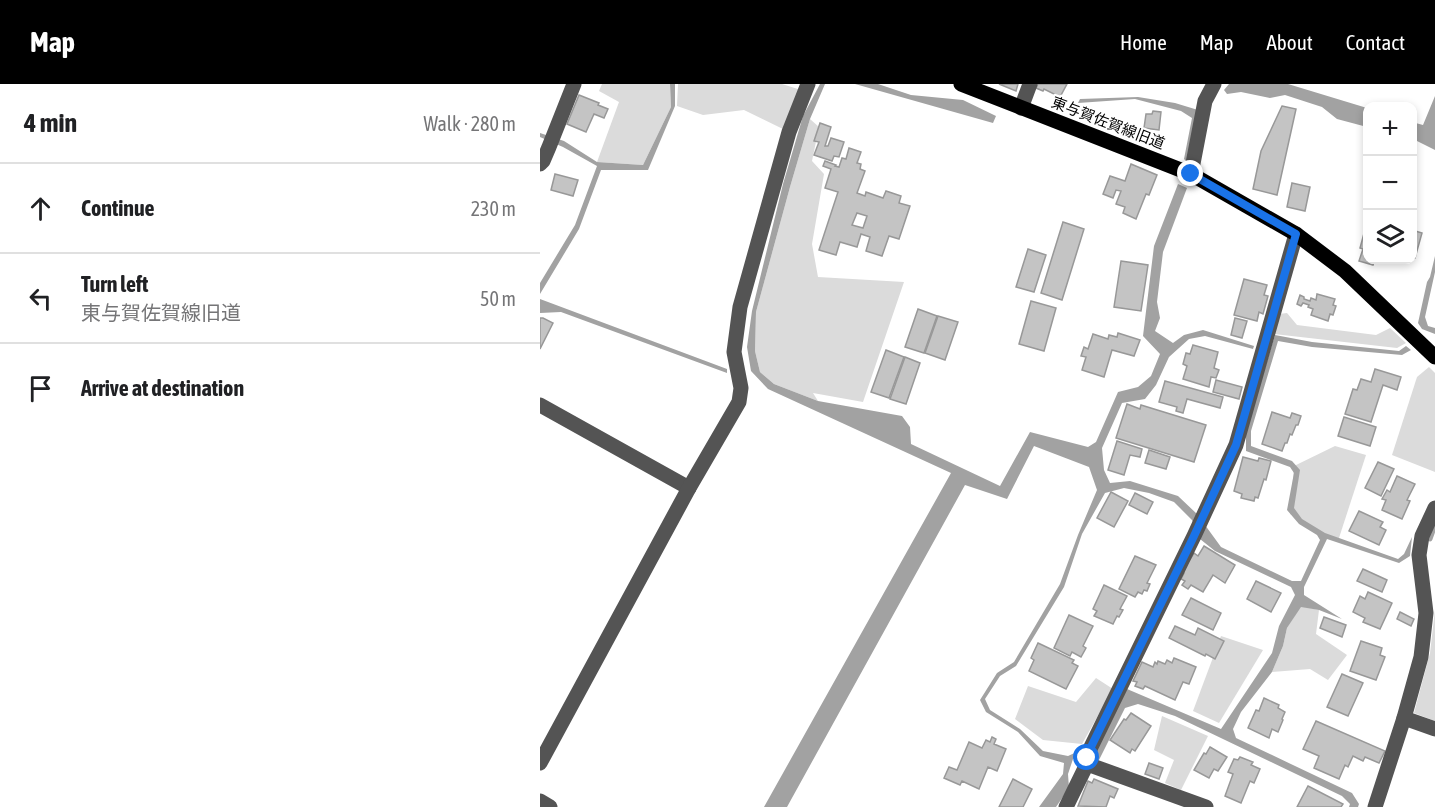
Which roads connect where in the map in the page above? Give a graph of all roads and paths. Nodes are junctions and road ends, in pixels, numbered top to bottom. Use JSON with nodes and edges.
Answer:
{"nodes":[{"id":1,"x":574,"y":84,"type":"edge"},
{"id":2,"x":808,"y":84,"type":"edge"},
{"id":3,"x":961,"y":84,"type":"edge"},
{"id":4,"x":1030,"y":84,"type":"edge"},
{"id":5,"x":1214,"y":84,"type":"edge"},
{"id":6,"x":1021,"y":108,"type":"junction"},
{"id":7,"x":540,"y":164,"type":"edge"},
{"id":8,"x":1191,"y":174,"type":"junction"},
{"id":9,"x":1296,"y":234,"type":"junction"},
{"id":10,"x":1435,"y":357,"type":"edge"},
{"id":11,"x":540,"y":405,"type":"edge"},
{"id":12,"x":689,"y":488,"type":"junction"},
{"id":13,"x":1435,"y":508,"type":"edge"},
{"id":14,"x":1404,"y":718,"type":"junction"},
{"id":15,"x":1435,"y":729,"type":"edge"},
{"id":16,"x":1088,"y":757,"type":"junction"},
{"id":17,"x":540,"y":763,"type":"edge"},
{"id":18,"x":540,"y":801,"type":"edge"},
{"id":19,"x":550,"y":807,"type":"edge"},
{"id":20,"x":1066,"y":807,"type":"edge"},
{"id":21,"x":1206,"y":807,"type":"edge"},
{"id":22,"x":1375,"y":807,"type":"edge"}],
"edges":[{"from":1,"to":7,"type":"street"},
{"from":2,"to":12,"type":"street"},
{"from":3,"to":6,"type":"main road","name":"東与賀佐賀線旧道"},
{"from":4,"to":6,"type":"street"},
{"from":5,"to":8,"type":"street"},
{"from":6,"to":8,"type":"main road","name":"東与賀佐賀線旧道"},
{"from":8,"to":9,"type":"main road","name":"東与賀佐賀線旧道"},
{"from":9,"to":10,"type":"main road","name":"東与賀佐賀線旧道"},
{"from":9,"to":16,"type":"street"},
{"from":11,"to":12,"type":"street"},
{"from":12,"to":17,"type":"street"},
{"from":13,"to":14,"type":"street"},
{"from":14,"to":15,"type":"street"},
{"from":14,"to":22,"type":"street"},
{"from":16,"to":20,"type":"street"},
{"from":16,"to":21,"type":"street"},
{"from":18,"to":19,"type":"street"}]}
